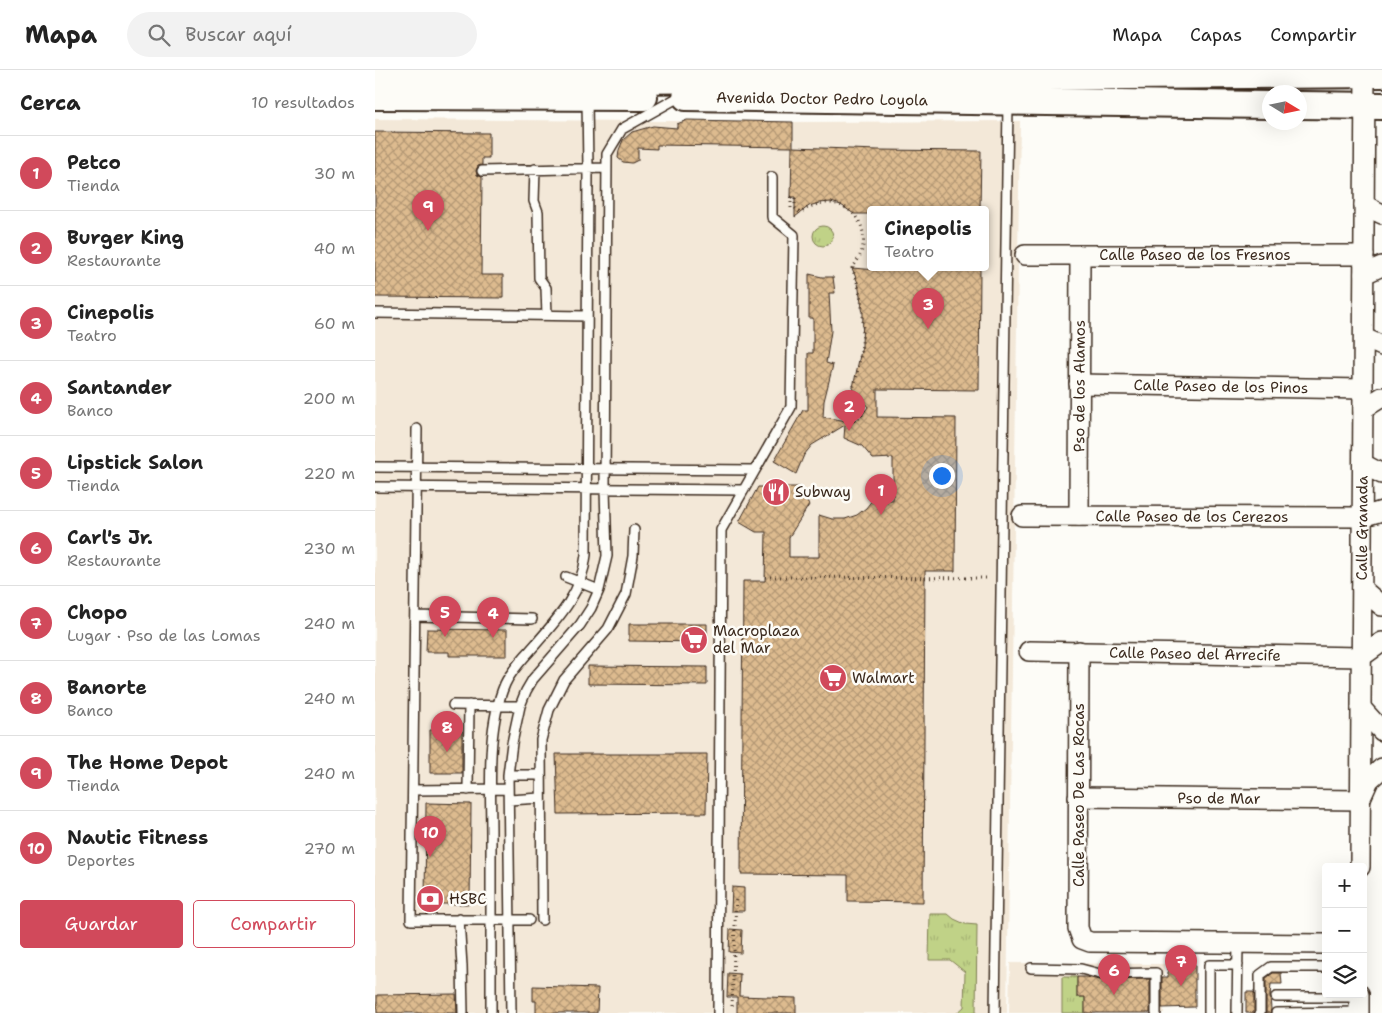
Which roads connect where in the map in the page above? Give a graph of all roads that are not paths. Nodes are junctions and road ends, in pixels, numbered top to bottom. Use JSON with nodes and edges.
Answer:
{"nodes":[{"id":1,"x":1371,"y":72,"type":"edge"},
{"id":2,"x":375,"y":74,"type":"edge"},
{"id":3,"x":625,"y":80,"type":"junction"},
{"id":4,"x":375,"y":96,"type":"edge"},
{"id":5,"x":679,"y":97,"type":"junction"},
{"id":6,"x":587,"y":98,"type":"junction"},
{"id":7,"x":1008,"y":101,"type":"junction"},
{"id":8,"x":1262,"y":105,"type":"edge"},
{"id":9,"x":1307,"y":105,"type":"edge"},
{"id":10,"x":1374,"y":106,"type":"edge"},
{"id":11,"x":588,"y":168,"type":"junction"},
{"id":12,"x":607,"y":168,"type":"junction"},
{"id":13,"x":535,"y":170,"type":"junction"},
{"id":14,"x":482,"y":171,"type":"dead end"},
{"id":15,"x":772,"y":178,"type":"dead end"},
{"id":16,"x":1364,"y":205,"type":"junction"},
{"id":17,"x":1382,"y":214,"type":"edge"},
{"id":18,"x":1025,"y":255,"type":"dead end"},
{"id":19,"x":1080,"y":255,"type":"junction"},
{"id":20,"x":1364,"y":255,"type":"junction"},
{"id":21,"x":588,"y":257,"type":"junction"},
{"id":22,"x":606,"y":257,"type":"junction"},
{"id":23,"x":1382,"y":266,"type":"edge"},
{"id":24,"x":1364,"y":274,"type":"junction"},
{"id":25,"x":375,"y":313,"type":"edge"},
{"id":26,"x":547,"y":315,"type":"junction"},
{"id":27,"x":587,"y":316,"type":"junction"},
{"id":28,"x":1364,"y":338,"type":"junction"},
{"id":29,"x":1382,"y":346,"type":"edge"},
{"id":30,"x":1079,"y":384,"type":"junction"},
{"id":31,"x":587,"y":386,"type":"junction"},
{"id":32,"x":605,"y":386,"type":"junction"},
{"id":33,"x":1363,"y":389,"type":"junction"},
{"id":34,"x":1382,"y":397,"type":"edge"},
{"id":35,"x":1363,"y":409,"type":"junction"},
{"id":36,"x":417,"y":429,"type":"dead end"},
{"id":37,"x":1363,"y":464,"type":"junction"},
{"id":38,"x":375,"y":467,"type":"edge"},
{"id":39,"x":416,"y":468,"type":"junction"},
{"id":40,"x":586,"y":469,"type":"junction"},
{"id":41,"x":605,"y":469,"type":"junction"},
{"id":42,"x":755,"y":470,"type":"junction"},
{"id":43,"x":1382,"y":474,"type":"edge"},
{"id":44,"x":375,"y":487,"type":"edge"},
{"id":45,"x":416,"y":487,"type":"junction"},
{"id":46,"x":586,"y":489,"type":"junction"},
{"id":47,"x":605,"y":489,"type":"junction"},
{"id":48,"x":743,"y":490,"type":"junction"},
{"id":49,"x":1382,"y":512,"type":"edge"},
{"id":50,"x":1023,"y":516,"type":"dead end"},
{"id":51,"x":1079,"y":516,"type":"junction"},
{"id":52,"x":1362,"y":517,"type":"junction"},
{"id":53,"x":633,"y":530,"type":"dead end"},
{"id":54,"x":566,"y":577,"type":"dead end"},
{"id":55,"x":579,"y":582,"type":"junction"},
{"id":56,"x":1362,"y":589,"type":"junction"},
{"id":57,"x":599,"y":590,"type":"junction"},
{"id":58,"x":1382,"y":606,"type":"edge"},
{"id":59,"x":415,"y":616,"type":"junction"},
{"id":60,"x":532,"y":619,"type":"dead end"},
{"id":61,"x":1382,"y":642,"type":"edge"},
{"id":62,"x":1029,"y":650,"type":"dead end"},
{"id":63,"x":1079,"y":651,"type":"junction"},
{"id":64,"x":1361,"y":658,"type":"junction"},
{"id":65,"x":453,"y":705,"type":"dead end"},
{"id":66,"x":469,"y":705,"type":"junction"},
{"id":67,"x":498,"y":706,"type":"junction"},
{"id":68,"x":520,"y":706,"type":"junction"},
{"id":69,"x":1361,"y":708,"type":"junction"},
{"id":70,"x":1382,"y":731,"type":"edge"},
{"id":71,"x":1382,"y":768,"type":"edge"},
{"id":72,"x":508,"y":775,"type":"junction"},
{"id":73,"x":541,"y":775,"type":"junction"},
{"id":74,"x":491,"y":789,"type":"junction"},
{"id":75,"x":509,"y":789,"type":"junction"},
{"id":76,"x":413,"y":790,"type":"junction"},
{"id":77,"x":469,"y":790,"type":"junction"},
{"id":78,"x":1078,"y":797,"type":"junction"},
{"id":79,"x":541,"y":798,"type":"junction"},
{"id":80,"x":509,"y":800,"type":"junction"},
{"id":81,"x":1360,"y":800,"type":"junction"},
{"id":82,"x":1360,"y":863,"type":"edge"},
{"id":83,"x":459,"y":919,"type":"junction"},
{"id":84,"x":491,"y":920,"type":"junction"},
{"id":85,"x":510,"y":920,"type":"junction"},
{"id":86,"x":529,"y":920,"type":"dead end"},
{"id":87,"x":542,"y":920,"type":"dead end"},
{"id":88,"x":1238,"y":943,"type":"junction"},
{"id":89,"x":1322,"y":944,"type":"edge"},
{"id":90,"x":1237,"y":966,"type":"junction"},
{"id":91,"x":1322,"y":967,"type":"edge"},
{"id":92,"x":1031,"y":968,"type":"dead end"},
{"id":93,"x":1322,"y":993,"type":"edge"},
{"id":94,"x":1359,"y":1004,"type":"edge"},
{"id":95,"x":1276,"y":1007,"type":"edge"},
{"id":96,"x":463,"y":1013,"type":"edge"},
{"id":97,"x":491,"y":1013,"type":"edge"},
{"id":98,"x":511,"y":1013,"type":"edge"},
{"id":99,"x":718,"y":1013,"type":"edge"},
{"id":100,"x":995,"y":1013,"type":"edge"},
{"id":101,"x":1156,"y":1013,"type":"edge"},
{"id":102,"x":1209,"y":1013,"type":"edge"},
{"id":103,"x":1237,"y":1013,"type":"edge"},
{"id":104,"x":1260,"y":1013,"type":"edge"}],
"edges":[{"from":1,"to":3,"type":"main road","name":"Avenida Doctor Pedro Loyola"},
{"from":1,"to":10,"type":"street","name":"Calle Granada"},
{"from":2,"to":3,"type":"main road","name":"Avenida Doctor Pedro Loyola"},
{"from":3,"to":6,"type":"lane"},
{"from":4,"to":6,"type":"main road","name":"Avenida Doctor Pedro Loyola"},
{"from":5,"to":6,"type":"main road","name":"Avenida Doctor Pedro Loyola"},
{"from":5,"to":7,"type":"main road","name":"Avenida Doctor Pedro Loyola"},
{"from":5,"to":12,"type":"lane"},
{"from":6,"to":11,"type":"lane"},
{"from":7,"to":8,"type":"main road","name":"Avenida Doctor Pedro Loyola"},
{"from":7,"to":100,"type":"lane"},
{"from":9,"to":10,"type":"main road"},
{"from":10,"to":16,"type":"street","name":"Calle Granada"},
{"from":11,"to":12,"type":"lane"},
{"from":11,"to":13,"type":"lane"},
{"from":11,"to":21,"type":"lane"},
{"from":12,"to":22,"type":"lane"},
{"from":13,"to":14,"type":"lane"},
{"from":13,"to":26,"type":"lane"},
{"from":15,"to":42,"type":"lane"},
{"from":16,"to":17,"type":"street"},
{"from":16,"to":20,"type":"street","name":"Calle Granada"},
{"from":18,"to":19,"type":"street","name":"Calle Paseo de los Fresnos"},
{"from":19,"to":20,"type":"street","name":"Calle Paseo de los Fresnos"},
{"from":19,"to":30,"type":"street","name":"Pso de los Alamos"},
{"from":20,"to":24,"type":"street","name":"Calle Granada"},
{"from":21,"to":22,"type":"lane"},
{"from":21,"to":27,"type":"lane"},
{"from":22,"to":32,"type":"lane"},
{"from":23,"to":24,"type":"street"},
{"from":24,"to":28,"type":"street","name":"Calle Granada"},
{"from":25,"to":26,"type":"lane"},
{"from":26,"to":27,"type":"lane"},
{"from":27,"to":31,"type":"lane"},
{"from":28,"to":29,"type":"street"},
{"from":28,"to":33,"type":"street","name":"Calle Granada"},
{"from":30,"to":33,"type":"street","name":"Calle Paseo de los Pinos"},
{"from":30,"to":51,"type":"street","name":"Pso de los Alamos"},
{"from":31,"to":32,"type":"lane"},
{"from":31,"to":40,"type":"lane"},
{"from":32,"to":41,"type":"lane"},
{"from":33,"to":35,"type":"street","name":"Calle Granada"},
{"from":34,"to":35,"type":"street"},
{"from":35,"to":37,"type":"street","name":"Calle Granada"},
{"from":36,"to":39,"type":"lane"},
{"from":37,"to":43,"type":"street"},
{"from":37,"to":52,"type":"street","name":"Calle Granada"},
{"from":38,"to":39,"type":"lane"},
{"from":39,"to":40,"type":"lane"},
{"from":39,"to":45,"type":"lane"},
{"from":40,"to":41,"type":"lane"},
{"from":40,"to":46,"type":"lane"},
{"from":41,"to":42,"type":"lane"},
{"from":41,"to":47,"type":"lane"},
{"from":42,"to":48,"type":"lane"},
{"from":44,"to":45,"type":"lane"},
{"from":45,"to":46,"type":"lane"},
{"from":45,"to":59,"type":"lane"},
{"from":46,"to":47,"type":"lane"},
{"from":46,"to":55,"type":"lane"},
{"from":47,"to":48,"type":"lane"},
{"from":47,"to":57,"type":"lane"},
{"from":48,"to":99,"type":"lane"},
{"from":49,"to":52,"type":"street"},
{"from":50,"to":51,"type":"street","name":"Calle Paseo de los Cerezos"},
{"from":51,"to":52,"type":"street","name":"Calle Paseo de los Cerezos"},
{"from":52,"to":56,"type":"street","name":"Calle Granada"},
{"from":53,"to":73,"type":"lane"},
{"from":54,"to":55,"type":"lane"},
{"from":55,"to":57,"type":"lane"},
{"from":55,"to":67,"type":"lane"},
{"from":56,"to":58,"type":"street"},
{"from":56,"to":64,"type":"street","name":"Calle Granada"},
{"from":57,"to":68,"type":"lane"},
{"from":59,"to":60,"type":"lane"},
{"from":59,"to":76,"type":"lane"},
{"from":61,"to":64,"type":"street"},
{"from":62,"to":63,"type":"street","name":"Calle Paseo del Arrecife"},
{"from":63,"to":64,"type":"street","name":"Calle Paseo del Arrecife"},
{"from":63,"to":78,"type":"street","name":"Calle Paseo De Las Rocas"},
{"from":64,"to":69,"type":"street","name":"Calle Granada"},
{"from":65,"to":66,"type":"lane"},
{"from":66,"to":67,"type":"lane"},
{"from":66,"to":77,"type":"lane"},
{"from":67,"to":68,"type":"lane"},
{"from":67,"to":74,"type":"lane"},
{"from":68,"to":72,"type":"lane"},
{"from":69,"to":70,"type":"street"},
{"from":69,"to":81,"type":"street","name":"Calle Granada"},
{"from":71,"to":81,"type":"street"},
{"from":72,"to":73,"type":"lane"},
{"from":72,"to":75,"type":"lane"},
{"from":73,"to":79,"type":"lane"},
{"from":74,"to":75,"type":"lane"},
{"from":74,"to":77,"type":"lane"},
{"from":74,"to":84,"type":"lane"},
{"from":75,"to":80,"type":"lane"},
{"from":76,"to":77,"type":"lane"},
{"from":76,"to":83,"type":"lane"},
{"from":78,"to":81,"type":"street","name":"Pso de Mar"},
{"from":78,"to":88,"type":"street","name":"Calle Paseo De Las Rocas"},
{"from":79,"to":80,"type":"lane"},
{"from":79,"to":87,"type":"lane"},
{"from":80,"to":85,"type":"lane"},
{"from":81,"to":82,"type":"street","name":"Calle Granada"},
{"from":83,"to":84,"type":"lane"},
{"from":83,"to":96,"type":"lane"},
{"from":84,"to":85,"type":"lane"},
{"from":84,"to":97,"type":"lane"},
{"from":85,"to":86,"type":"lane"},
{"from":85,"to":98,"type":"lane"},
{"from":88,"to":89,"type":"street"},
{"from":88,"to":90,"type":"lane"},
{"from":90,"to":102,"type":"lane"},
{"from":90,"to":103,"type":"lane"},
{"from":91,"to":104,"type":"lane"},
{"from":92,"to":101,"type":"lane"},
{"from":93,"to":95,"type":"lane"},
{"from":94,"to":95,"type":"lane"},
{"from":94,"to":95,"type":"lane"}]}
